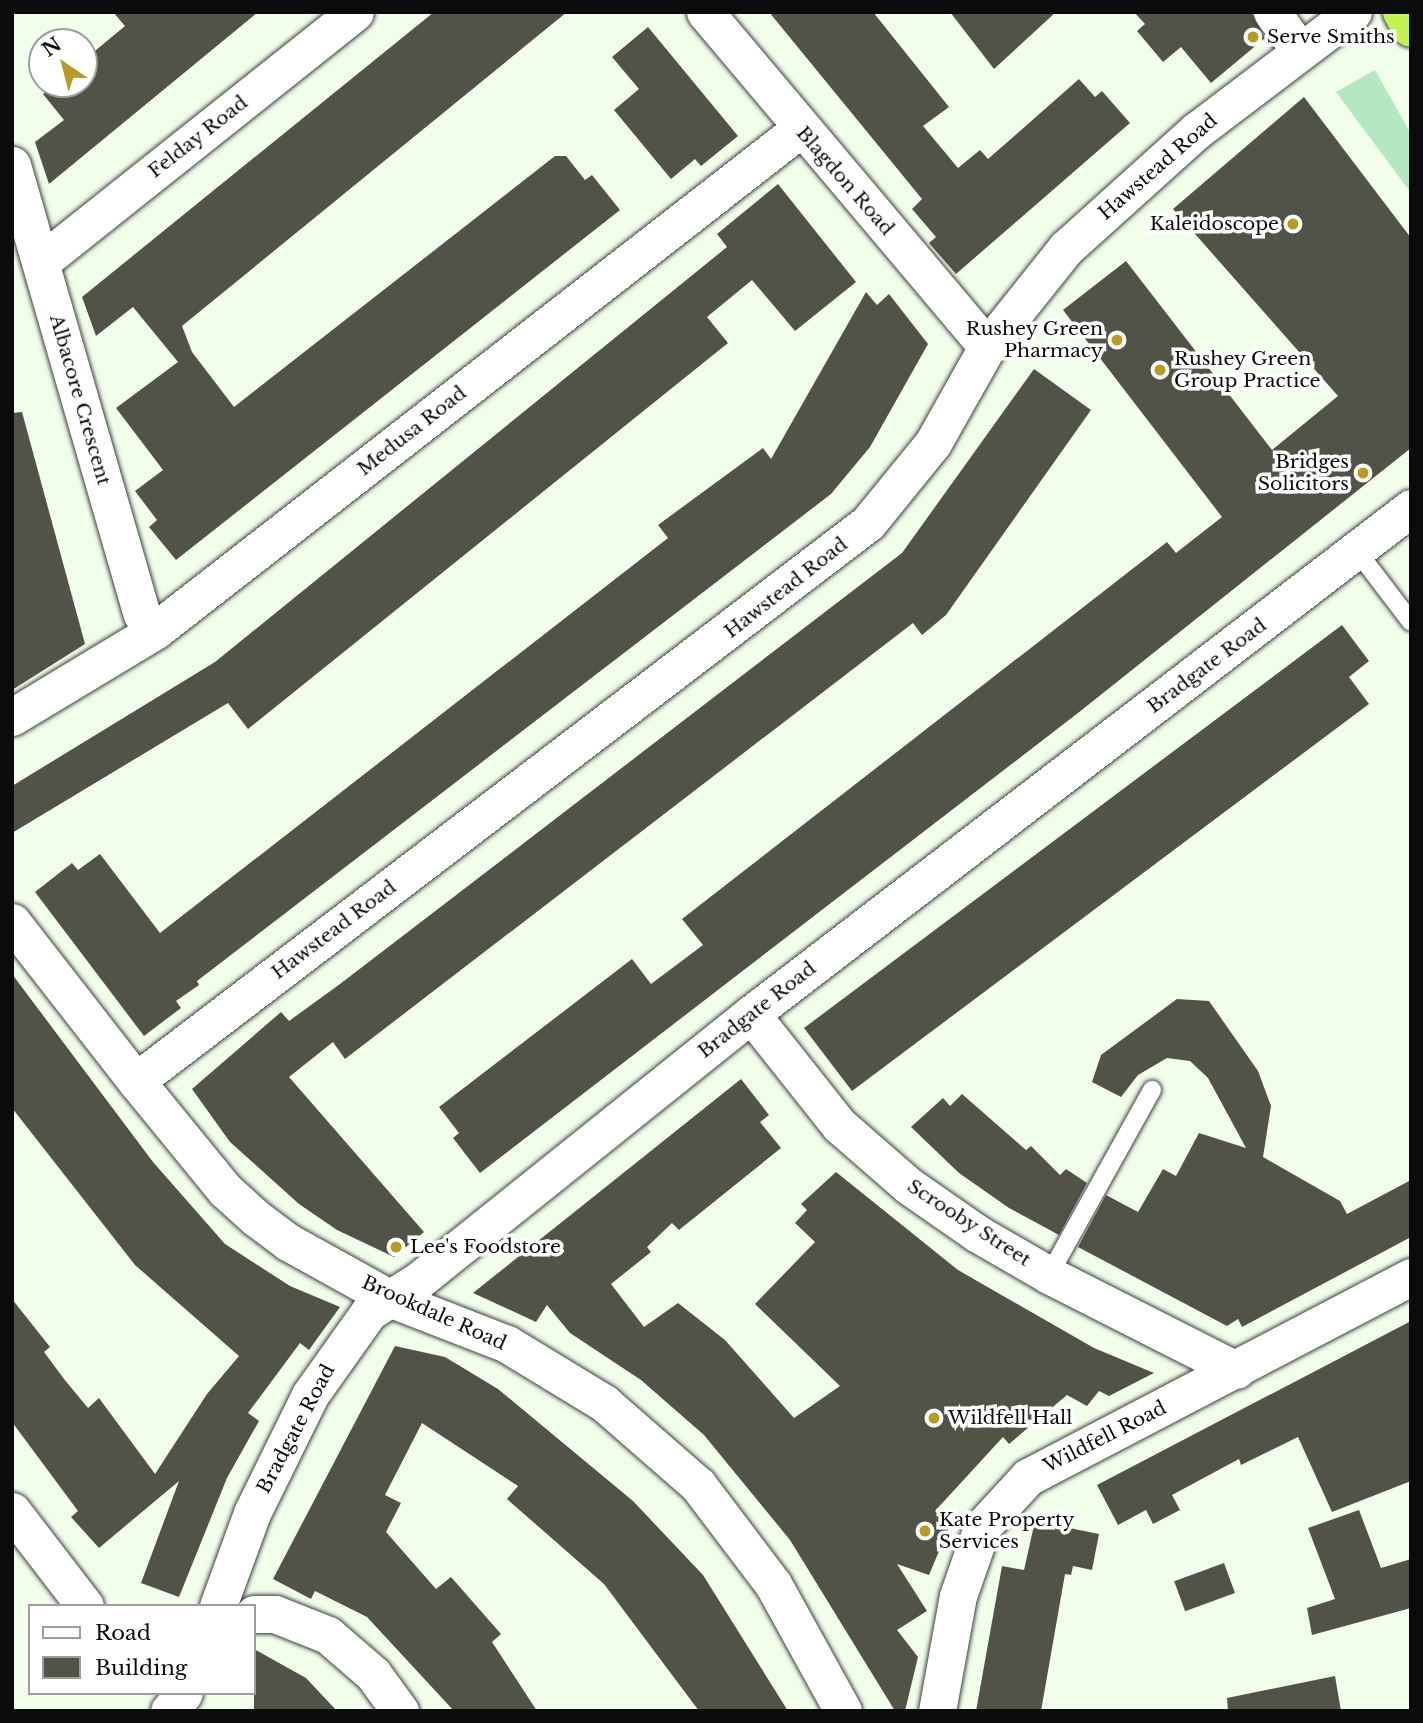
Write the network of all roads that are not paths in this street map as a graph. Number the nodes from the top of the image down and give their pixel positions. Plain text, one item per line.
1 (355, 12) edge
2 (705, 12) edge
3 (1272, 12) edge
4 (1353, 12) edge
5 (1402, 12) edge
6 (1411, 29) edge
7 (1300, 51) junction
8 (800, 129) junction
9 (12, 165) edge
10 (41, 262) junction
11 (987, 347) junction
12 (1411, 508) edge
13 (1357, 551) junction
14 (1411, 622) edge
15 (156, 630) junction
16 (12, 717) edge
17 (12, 922) edge
18 (751, 1014) junction
19 (135, 1081) junction
20 (1152, 1090) dead end
21 (1049, 1275) junction
22 (1411, 1278) edge
23 (389, 1298) junction
24 (1236, 1370) junction
25 (12, 1511) edge
26 (83, 1604) edge
27 (219, 1604) edge
28 (256, 1614) edge
29 (182, 1695) edge
30 (169, 1711) edge
31 (400, 1711) edge
32 (843, 1711) edge
33 (937, 1711) edge

1 - 10 street, Felday Road
2 - 8 street, Blagdon Road
3 - 7 street
4 - 7 street, Hawstead Road
5 - 6 highway
7 - 11 street, Hawstead Road
8 - 11 street, Blagdon Road
8 - 15 street, Medusa Road
9 - 10 street, Albacore Crescent
10 - 15 street, Albacore Crescent
11 - 19 street, Hawstead Road
12 - 13 street, Bradgate Road
13 - 14 lane
13 - 18 street, Bradgate Road
15 - 16 street, Medusa Road
17 - 19 street, Brookdale Road
18 - 21 street, Scrooby Street
18 - 23 street, Bradgate Road
19 - 23 street, Brookdale Road
20 - 21 lane
21 - 24 street, Scrooby Street
22 - 24 street, Wildfell Road
23 - 27 street, Bradgate Road
23 - 32 street, Brookdale Road
24 - 33 street, Wildfell Road
25 - 26 street
28 - 31 street
29 - 30 street

